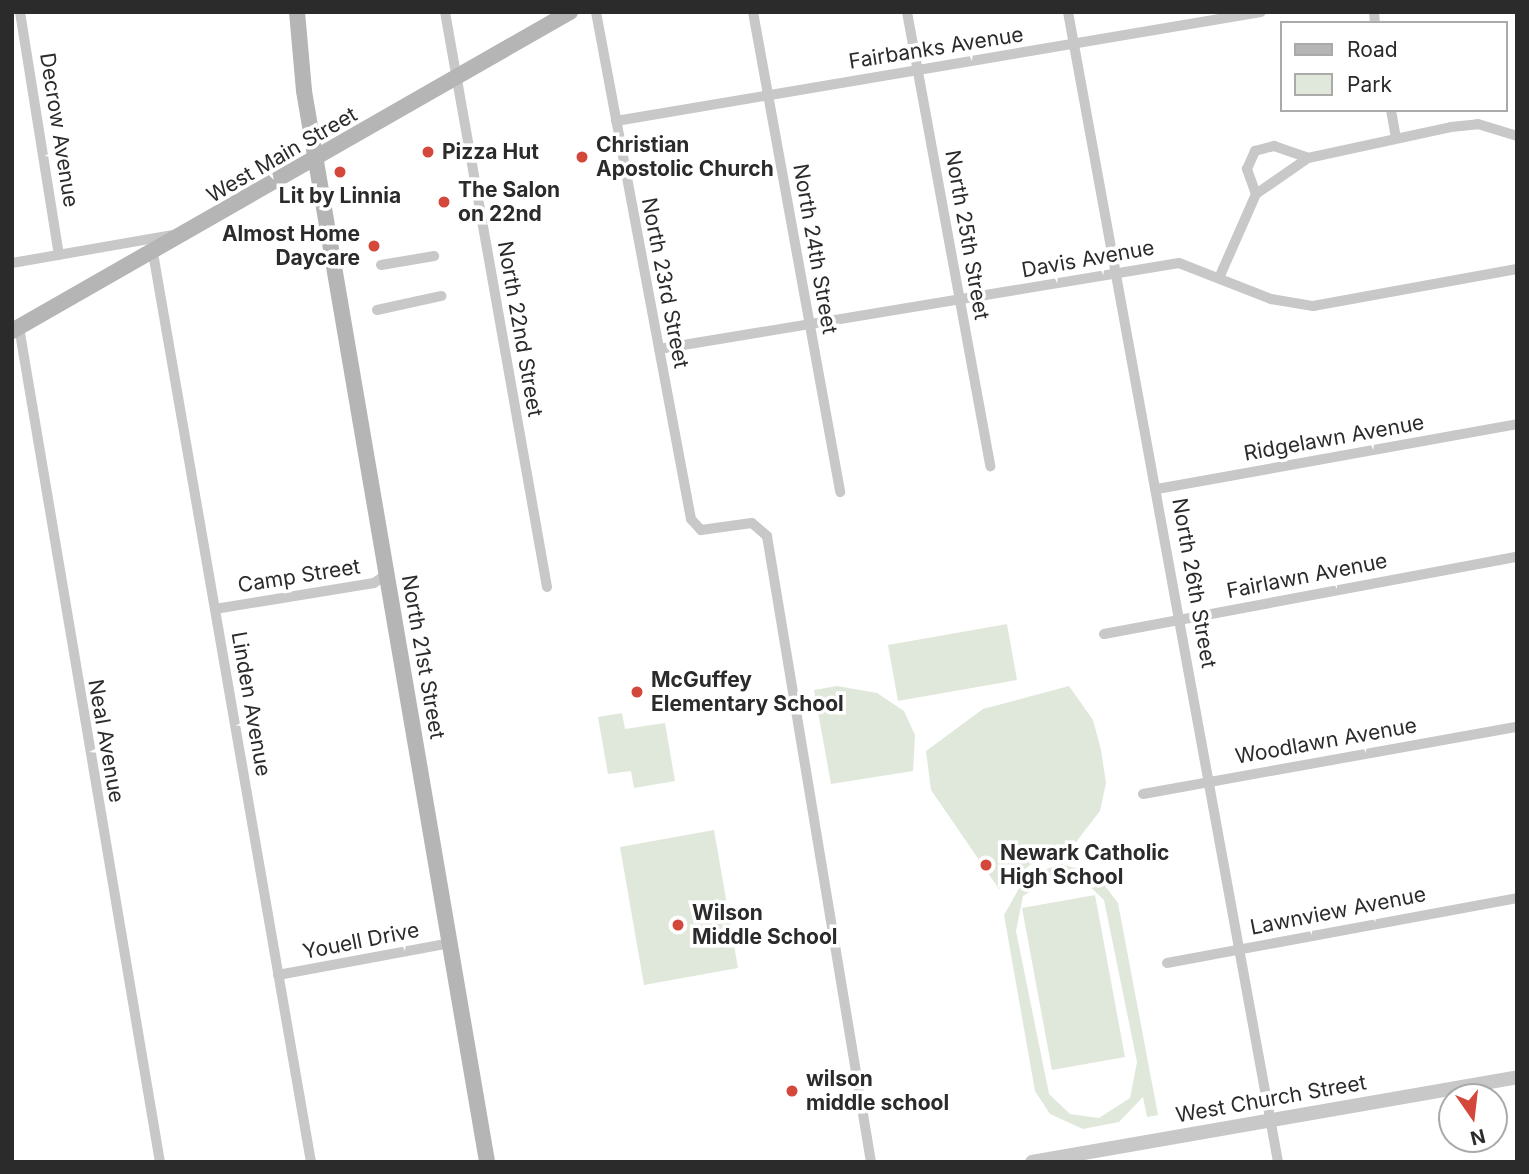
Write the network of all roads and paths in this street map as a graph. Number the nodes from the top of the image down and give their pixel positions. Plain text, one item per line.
1 (20, 12) edge
2 (297, 12) edge
3 (445, 12) edge
4 (570, 12) edge
5 (596, 12) edge
6 (753, 12) edge
7 (907, 12) edge
8 (1068, 12) edge
9 (1261, 12) edge
10 (1077, 44) junction
11 (918, 71) junction
12 (456, 78) junction
13 (768, 96) junction
14 (1391, 112) edge
15 (616, 121) junction
16 (1517, 136) edge
17 (1396, 137) junction
18 (1308, 158) junction
19 (317, 159) junction
20 (1256, 194) junction
21 (191, 232) junction
22 (153, 253) junction
23 (59, 255) junction
24 (434, 256) dead end
25 (12, 263) edge
26 (381, 265) dead end
27 (1517, 269) edge
28 (1118, 272) junction
29 (1219, 278) junction
30 (441, 296) dead end
31 (960, 302) junction
32 (377, 310) dead end
33 (810, 325) junction
34 (16, 329) edge
35 (659, 349) junction
36 (1517, 424) edge
37 (990, 466) dead end
38 (1157, 489) junction
39 (841, 492) dead end
40 (1517, 557) edge
41 (387, 574) junction
42 (547, 587) dead end
43 (215, 609) junction
44 (1180, 620) junction
45 (1104, 634) dead end
46 (1517, 727) edge
47 (1210, 782) junction
48 (1143, 794) dead end
49 (1517, 898) edge
50 (450, 943) junction
51 (1240, 949) junction
52 (1167, 963) dead end
53 (278, 975) junction
54 (1517, 1077) edge
55 (1270, 1120) junction
56 (160, 1162) edge
57 (311, 1162) edge
58 (487, 1162) edge
59 (871, 1162) edge
60 (1032, 1162) edge
61 (1278, 1162) edge

1 - 23 street, Decrow Avenue
2 - 19 main road, North 21st Street
3 - 12 street, North 22nd Street
4 - 12 main road, West Main Street
5 - 15 street, North 23rd Street
6 - 13 street, North 24th Street
7 - 11 street, North 25th Street
8 - 10 street, North 26th Street
9 - 10 street, Fairbanks Avenue
10 - 11 street, Fairbanks Avenue
10 - 28 street, North 26th Street
11 - 13 street, Fairbanks Avenue
11 - 31 street, North 25th Street
12 - 19 main road, West Main Street
12 - 42 street, North 22nd Street
13 - 15 street, Fairbanks Avenue
13 - 33 street, North 24th Street
14 - 17 street
15 - 35 street, North 23rd Street
16 - 17 street
17 - 18 street
18 - 20 street
18 - 20 street
19 - 21 main road, West Main Street
19 - 41 main road, North 21st Street
20 - 29 street
21 - 22 main road, West Main Street
21 - 23 street
22 - 34 main road, West Main Street
22 - 43 street, Linden Avenue
23 - 25 street
24 - 26 street
27 - 29 street, Davis Avenue
28 - 29 street, Davis Avenue
28 - 31 street, Davis Avenue
28 - 38 street, North 26th Street
30 - 32 street
31 - 33 street, Davis Avenue
31 - 37 street, North 25th Street
33 - 35 street, Davis Avenue
33 - 39 street, North 24th Street
34 - 56 street, Neal Avenue
35 - 59 street, North 23rd Street
36 - 38 street, Ridgelawn Avenue
38 - 44 street, North 26th Street
40 - 44 street, Fairlawn Avenue
41 - 43 street, Camp Street
41 - 50 main road, North 21st Street
43 - 53 street, Linden Avenue
44 - 45 street, Fairlawn Avenue
44 - 47 street, North 26th Street
46 - 47 street, Woodlawn Avenue
47 - 48 street, Woodlawn Avenue
47 - 51 street, North 26th Street
49 - 51 street, Lawnview Avenue
50 - 53 street, Youell Drive
50 - 58 main road, North 21st Street
51 - 52 street, Lawnview Avenue
51 - 55 street, North 26th Street
53 - 57 street, Linden Avenue
54 - 55 street, West Church Street
55 - 60 street, West Church Street
55 - 61 street, North 26th Street

